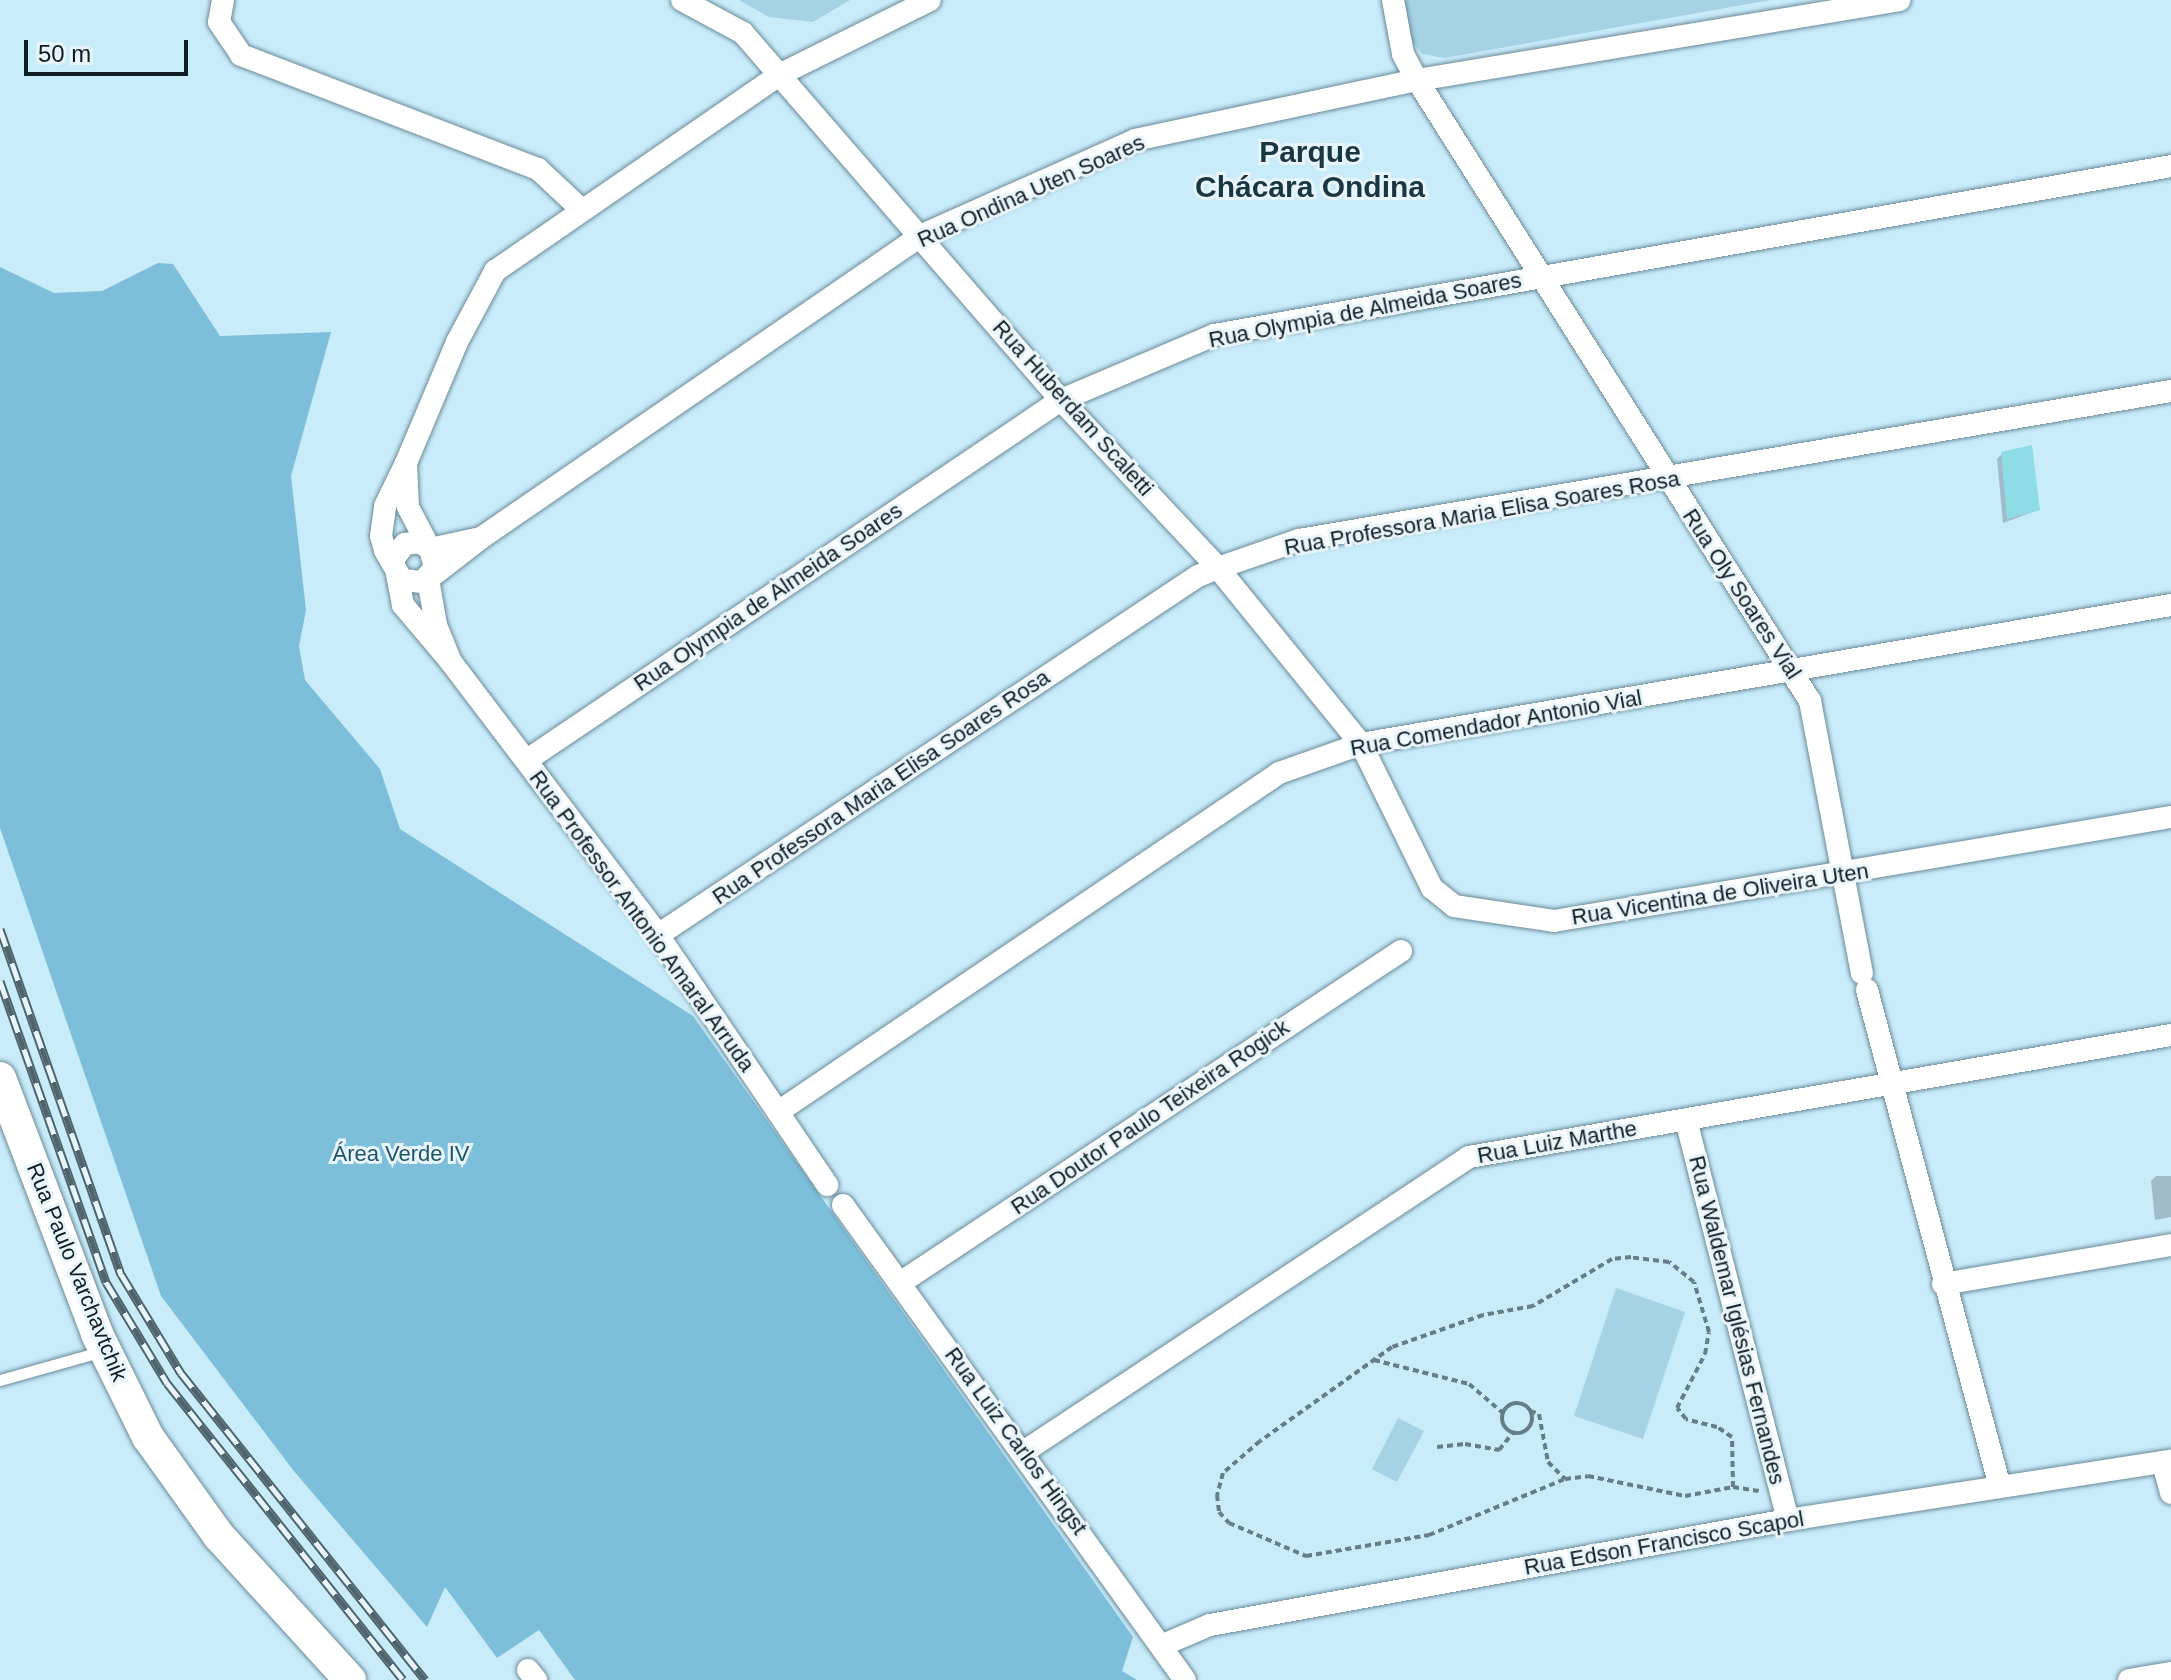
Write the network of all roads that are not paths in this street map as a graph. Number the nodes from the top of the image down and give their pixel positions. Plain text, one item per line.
1 (223, 0) edge
2 (682, 0) edge
3 (930, 0) edge
4 (1393, 0) edge
5 (1899, 0) edge
6 (781, 74) junction
7 (1417, 80) junction
8 (2171, 166) edge
9 (582, 210) junction
10 (922, 235) junction
11 (1543, 275) junction
12 (2171, 391) edge
13 (1061, 400) junction
14 (406, 463) junction
15 (1669, 479) junction
16 (481, 538) junction
17 (430, 549) junction
18 (394, 568) junction
19 (1218, 568) junction
20 (428, 579) junction
21 (2171, 605) edge
22 (451, 662) junction
23 (1790, 670) junction
24 (1361, 744) junction
25 (527, 760) junction
26 (2171, 817) edge
27 (1845, 873) junction
28 (658, 935) junction
29 (1401, 951) dead end
30 (2171, 1035) edge
31 (0, 1078) edge
32 (1891, 1082) junction
33 (778, 1112) junction
34 (1686, 1120) junction
35 (827, 1185) dead end
36 (843, 1205) dead end
37 (2171, 1245) edge
38 (900, 1283) junction
39 (1943, 1284) junction
40 (105, 1350) junction
41 (0, 1380) edge
42 (1025, 1451) junction
43 (2167, 1462) edge
44 (2000, 1487) junction
45 (2171, 1493) edge
46 (1788, 1520) junction
47 (1163, 1645) junction
48 (2171, 1673) edge
49 (350, 1680) edge
50 (1185, 1680) edge
51 (2129, 1680) edge

1 - 9 street
2 - 6 street, Rua Huberdam Scaletti
3 - 6 street
4 - 7 street, Rua Oly Soares Vial
5 - 7 street, Rua Ondina Uten Soares
6 - 9 street
6 - 10 street, Rua Huberdam Scaletti
7 - 10 street, Rua Ondina Uten Soares
7 - 11 street, Rua Oly Soares Vial
8 - 11 street, Rua Olympia de Almeida Soares
9 - 14 street
10 - 13 street, Rua Huberdam Scaletti
10 - 16 street, Rua Ondina Uten Soares
11 - 13 street, Rua Olympia de Almeida Soares
11 - 15 street, Rua Oly Soares Vial
12 - 15 street, Rua Professora Maria Elisa Soares Rosa
13 - 19 street, Rua Huberdam Scaletti
13 - 25 street, Rua Olympia de Almeida Soares
14 - 17 street
14 - 18 street
15 - 19 street, Rua Professora Maria Elisa Soares Rosa
15 - 23 street, Rua Oly Soares Vial
16 - 17 street
16 - 20 street, Rua Ondina Uten Soares
17 - 18 street
17 - 20 street
18 - 20 street
18 - 22 street
19 - 24 street, Rua Huberdam Scaletti
19 - 28 street, Rua Professora Maria Elisa Soares Rosa
20 - 22 street
21 - 23 street, Rua Comendador Antonio Vial
22 - 25 street, Rua Professor Antonio Amaral Arruda
23 - 24 street, Rua Comendador Antonio Vial
23 - 27 street, Rua Oly Soares Vial
24 - 27 street, Rua Vicentina de Oliveira Uten
24 - 33 street, Rua Comendador Antonio Vial
25 - 28 street, Rua Professor Antonio Amaral Arruda
26 - 27 street, Rua Vicentina de Oliveira Uten
27 - 32 street, Rua Oly Soares Vial
28 - 33 street, Rua Professor Antonio Amaral Arruda
29 - 38 street, Rua Doutor Paulo Teixeira Rogick
30 - 32 street, Rua Luiz Marthe
31 - 40 street, Rua Paulo Varchavtchik
32 - 34 street, Rua Luiz Marthe
32 - 39 street, Rua Oly Soares Vial
33 - 35 street, Rua Professor Antonio Amaral Arruda
34 - 42 street, Rua Luiz Marthe
34 - 46 street, Rua Waldemar Iglésias Fernandes
36 - 38 street, Rua Luiz Carlos Hingst
37 - 39 street
38 - 42 street, Rua Luiz Carlos Hingst
39 - 44 street, Rua Oly Soares Vial
40 - 41 lane
40 - 49 street, Rua Paulo Varchavtchik
42 - 47 street, Rua Luiz Carlos Hingst
43 - 44 street, Rua Edson Francisco Scapol
43 - 45 street
44 - 46 street, Rua Edson Francisco Scapol
46 - 47 street, Rua Edson Francisco Scapol
47 - 50 street, Rua Luiz Carlos Hingst
48 - 51 street

